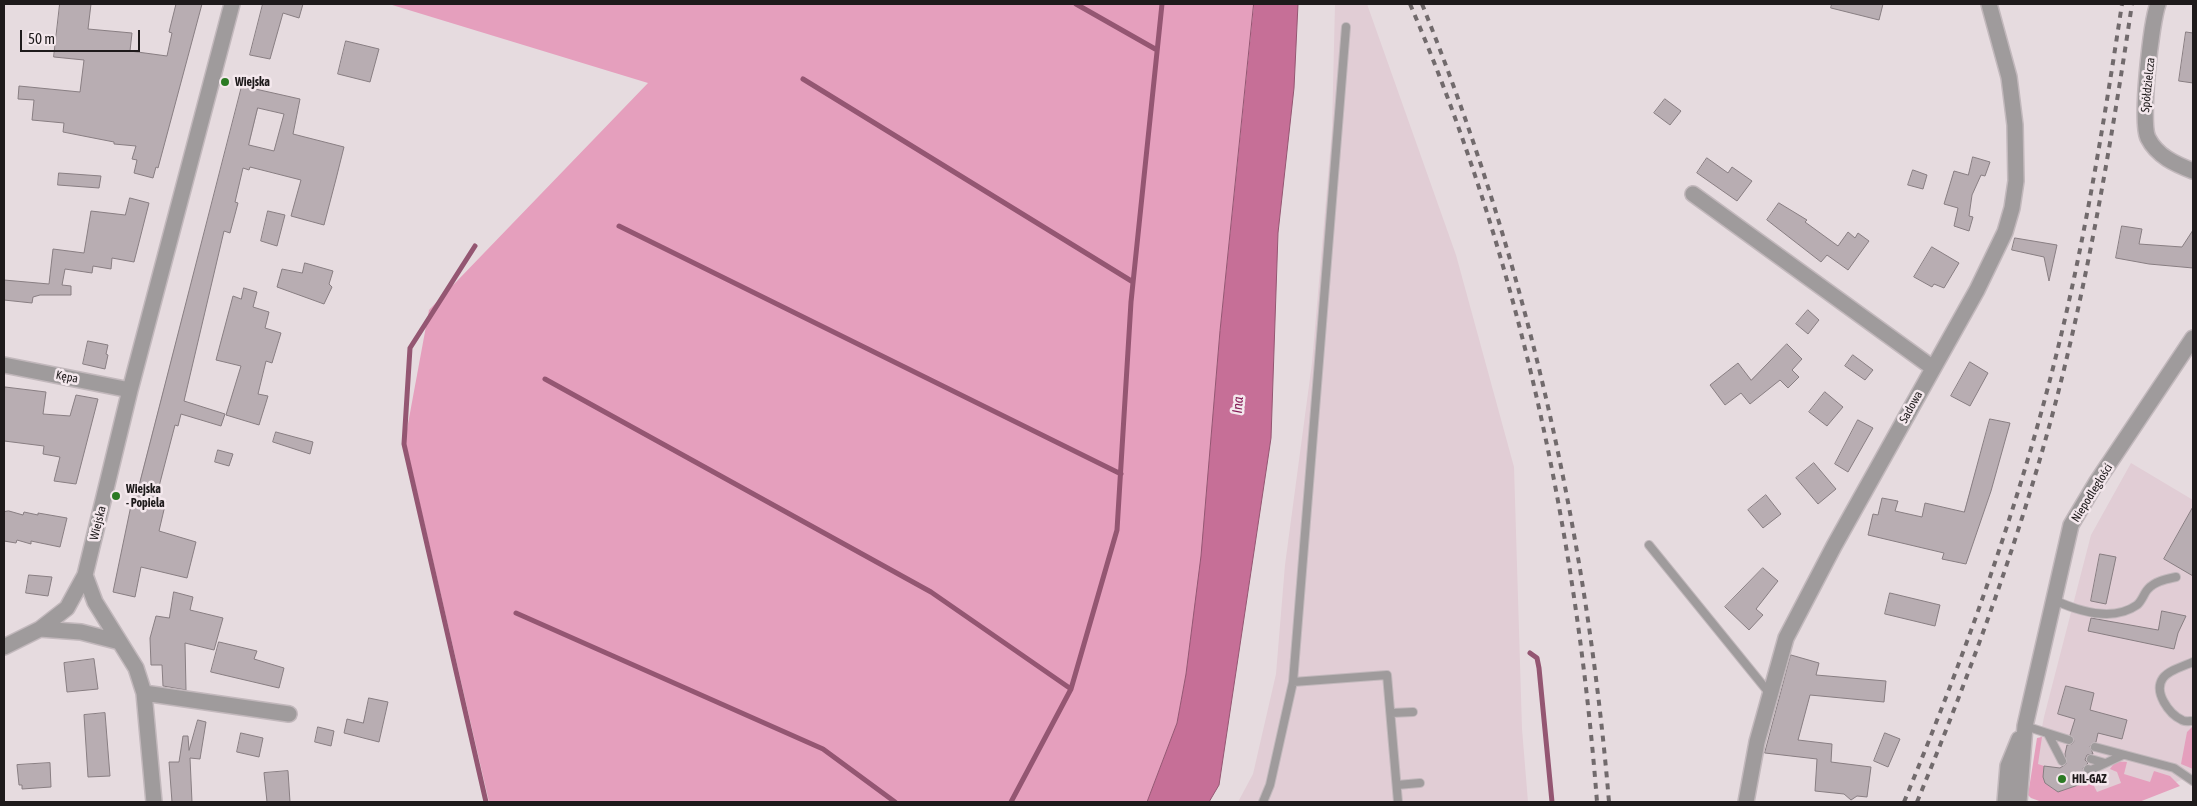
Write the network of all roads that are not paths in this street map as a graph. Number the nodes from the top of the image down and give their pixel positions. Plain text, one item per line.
1 (232, 4) edge
2 (1989, 4) edge
3 (2158, 4) edge
4 (1346, 27) dead end
5 (2193, 172) edge
6 (1693, 194) dead end
7 (2193, 338) edge
8 (4, 365) edge
9 (1933, 368) junction
10 (130, 390) junction
11 (1648, 545) dead end
12 (85, 575) junction
13 (2176, 577) dead end
14 (2054, 600) junction
15 (40, 629) junction
16 (120, 642) junction
17 (4, 647) edge
18 (2193, 662) edge
19 (1293, 682) junction
20 (144, 693) junction
21 (1770, 694) junction
22 (1413, 712) dead end
23 (1391, 713) junction
24 (289, 714) dead end
25 (2193, 721) edge
26 (2025, 726) junction
27 (2048, 734) junction
28 (2069, 740) dead end
29 (2054, 747) junction
30 (2095, 747) dead end
31 (2066, 751) dead end
32 (2123, 756) junction
33 (2091, 759) dead end
34 (2062, 761) dead end
35 (2105, 763) junction
36 (2088, 769) dead end
37 (2193, 781) edge
38 (1420, 783) dead end
39 (1397, 785) junction
40 (154, 802) edge
41 (1263, 802) edge
42 (1398, 802) edge
43 (1746, 802) edge
44 (2004, 802) edge
45 (2018, 802) edge

1 - 10 street, Wiejska
2 - 9 street, Sadowa
3 - 5 street, Spółdzielcza
4 - 19 lane
6 - 9 street
7 - 14 street, Niepodległości
8 - 10 street, Kępa
9 - 21 street, Sadowa
10 - 12 street, Wiejska
11 - 21 lane
12 - 15 street, Wiejska
12 - 16 street
13 - 14 lane
14 - 26 street, Niepodległości
15 - 16 street
15 - 17 street, Wiejska
16 - 20 street
18 - 25 lane
19 - 23 lane
19 - 41 lane
20 - 24 street
20 - 40 street
21 - 43 street, Sadowa
22 - 23 lane
23 - 39 lane
26 - 27 lane
26 - 44 street, Niepodległości
26 - 45 street, Niepodległości
27 - 28 lane
27 - 29 lane
29 - 31 lane
29 - 34 lane
30 - 32 lane
32 - 35 lane
32 - 37 lane
33 - 35 lane
35 - 36 lane
38 - 39 lane
39 - 42 lane

